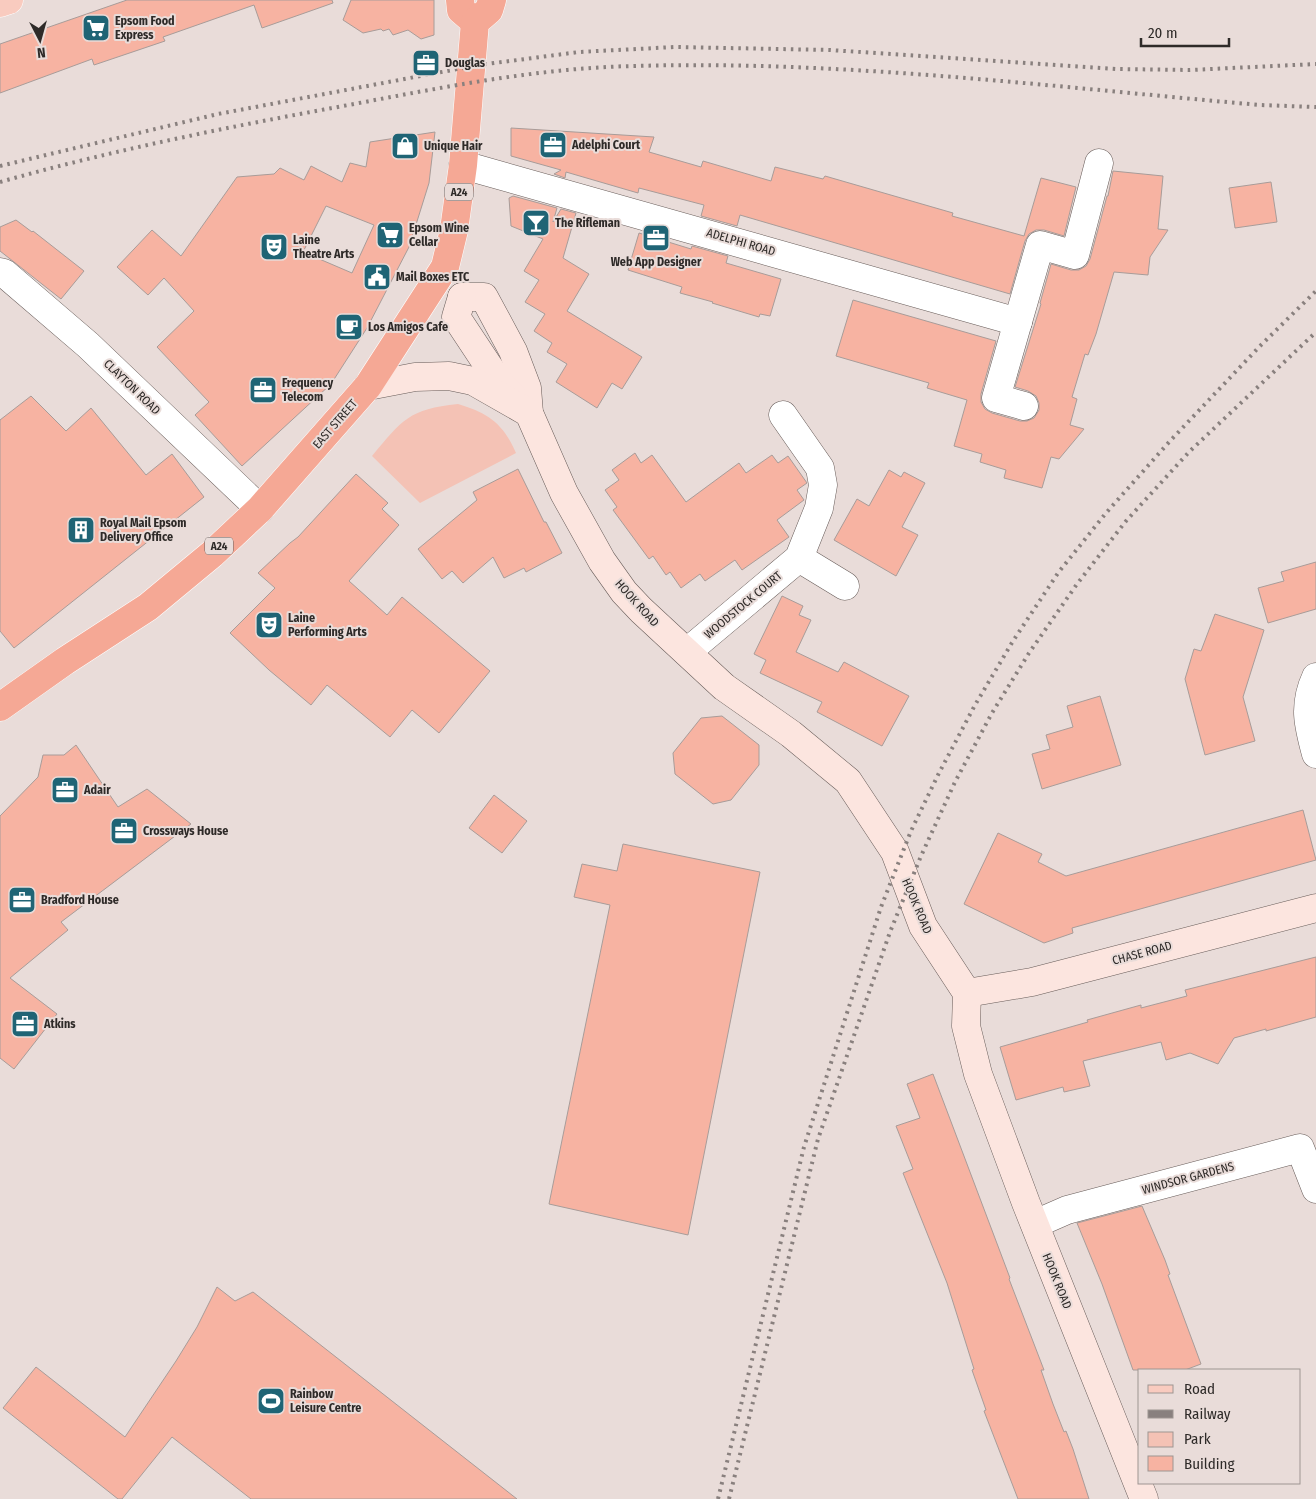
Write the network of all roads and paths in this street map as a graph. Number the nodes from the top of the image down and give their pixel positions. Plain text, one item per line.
1 (9, 0) edge
2 (460, 0) edge
3 (492, 0) edge
4 (0, 3) edge
5 (475, 22) junction
6 (1099, 163) dead end
7 (463, 165) junction
8 (445, 267) junction
9 (0, 272) edge
10 (1018, 322) junction
11 (368, 386) junction
12 (1024, 406) dead end
13 (529, 413) junction
14 (784, 415) dead end
15 (260, 509) junction
16 (799, 558) junction
17 (845, 586) dead end
18 (687, 652) junction
19 (1316, 677) edge
20 (0, 706) edge
21 (1316, 754) edge
22 (1316, 908) edge
23 (967, 993) junction
24 (1316, 1189) edge
25 (1035, 1224) junction
26 (1138, 1484) edge
27 (1138, 1484) edge
28 (1144, 1499) edge

1 - 4 main road
2 - 5 highway
3 - 5 highway
5 - 7 highway, EAST STREET / A24
6 - 10 street
7 - 8 highway, EAST STREET / A24
7 - 10 street, ADELPHI ROAD
8 - 11 highway, EAST STREET / A24
8 - 13 main road, HOOK ROAD
9 - 15 street, CLAYTON ROAD
10 - 12 street
11 - 13 main road
11 - 15 highway, EAST STREET / A24
13 - 18 main road, HOOK ROAD
14 - 16 street, WOODSTOCK COURT
15 - 20 highway, EAST STREET / A24
16 - 17 street
16 - 18 street, WOODSTOCK COURT
18 - 23 main road, HOOK ROAD
19 - 21 street
22 - 23 main road, CHASE ROAD
23 - 25 main road, HOOK ROAD
24 - 25 street, WINDSOR GARDENS
25 - 27 main road, HOOK ROAD
26 - 28 main road, HOOK ROAD

